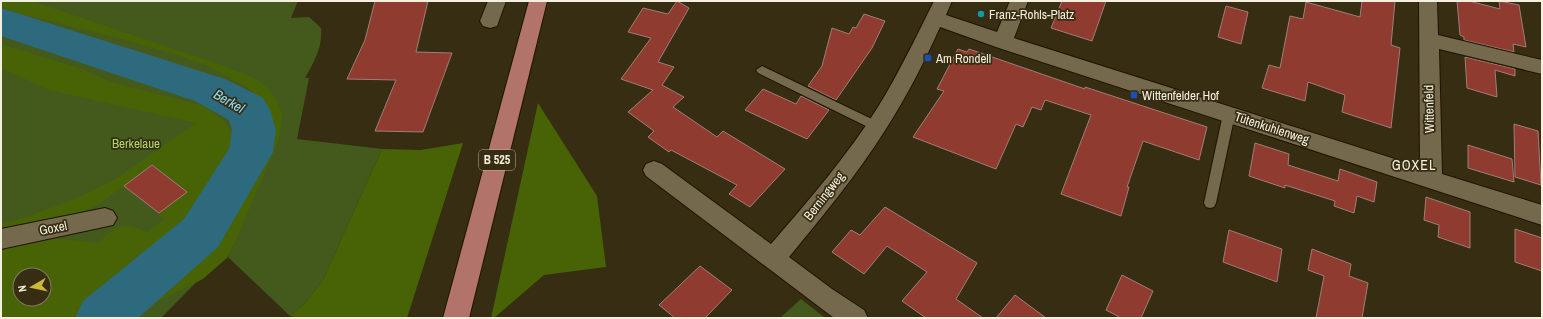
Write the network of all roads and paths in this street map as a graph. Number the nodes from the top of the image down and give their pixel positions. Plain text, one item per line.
1 (497, 1) edge
2 (538, 1) edge
3 (1019, 1) edge
4 (1428, 1) edge
5 (939, 10) edge
6 (490, 21) dead end
7 (1428, 39) junction
8 (1003, 42) junction
9 (1542, 67) edge
10 (762, 70) dead end
11 (1229, 114) junction
12 (876, 126) junction
13 (654, 170) dead end
14 (1431, 179) junction
15 (1210, 203) dead end
16 (1542, 215) edge
17 (105, 218) dead end
18 (1, 238) edge
19 (773, 259) junction
20 (456, 318) edge
21 (855, 318) edge

1 - 6 street
2 - 20 main road, B 525
3 - 8 street
4 - 7 street, Wittenfeld
5 - 8 street, Tütenkuhlenweg
5 - 12 street, Berningweg
7 - 9 street
7 - 14 street, Wittenfeld
8 - 11 street, Tütenkuhlenweg
10 - 12 lane
11 - 14 street, Tütenkuhlenweg
11 - 15 lane
12 - 19 street, Berningweg
13 - 19 street
14 - 16 street, Tütenkuhlenweg
17 - 18 street, Goxel
19 - 21 street

